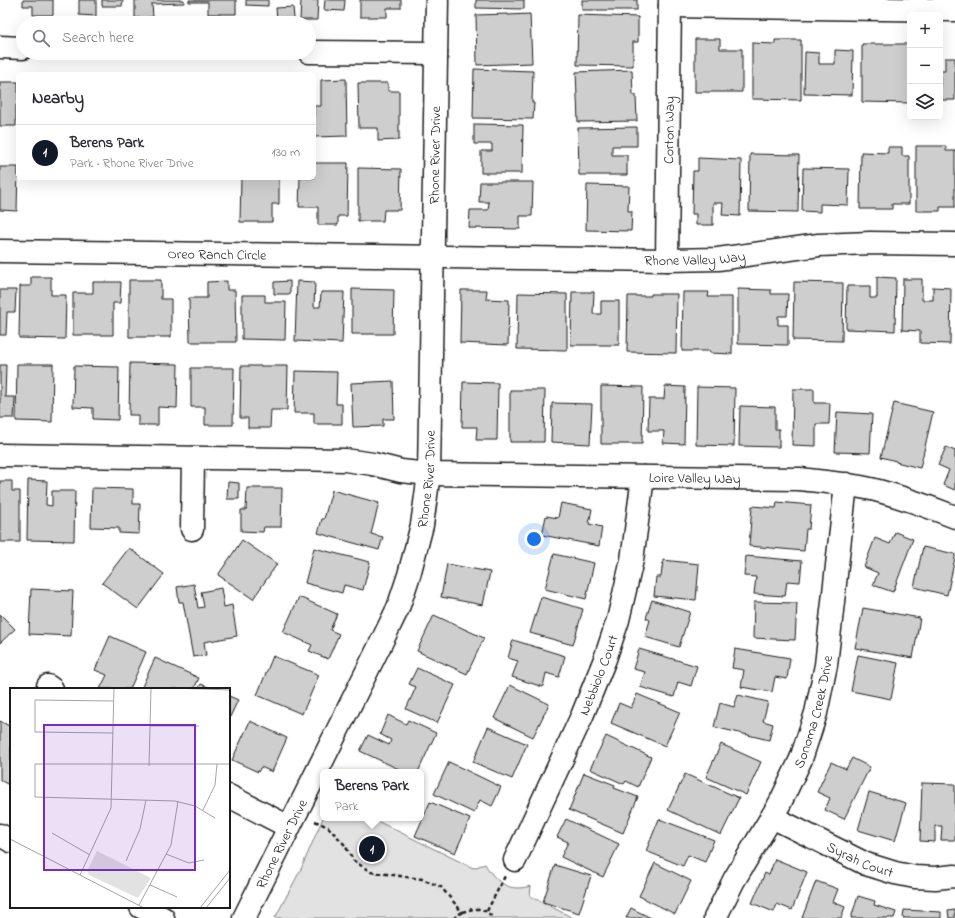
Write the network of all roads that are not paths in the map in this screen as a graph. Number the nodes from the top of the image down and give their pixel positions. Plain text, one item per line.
1 (437, 0) edge
2 (670, 3) edge
3 (955, 10) edge
4 (0, 48) edge
5 (16, 48) edge
6 (316, 52) edge
7 (436, 54) junction
8 (955, 244) edge
9 (0, 251) edge
10 (433, 257) junction
11 (667, 260) junction
12 (0, 455) edge
13 (193, 458) junction
14 (429, 474) junction
15 (643, 477) junction
16 (846, 484) junction
17 (955, 517) edge
18 (192, 529) dead end
19 (230, 796) edge
20 (772, 817) junction
21 (293, 820) junction
22 (0, 835) edge
23 (10, 840) edge
24 (515, 860) road end
25 (955, 876) edge
26 (143, 908) edge
27 (163, 918) edge
28 (244, 918) edge
29 (715, 918) edge

1 - 7 street, Rhone River Drive
2 - 3 street
2 - 11 street, Corton Way
4 - 5 street
6 - 7 street
7 - 10 street, Rhone River Drive
8 - 11 street, Rhone Valley Way
9 - 10 street, Oreo Ranch Circle
10 - 11 street, Rhone Valley Way
10 - 14 street, Rhone River Drive
12 - 13 street
13 - 14 street
13 - 18 street
14 - 15 street, Loire Valley Way
14 - 21 street, Rhone River Drive
15 - 16 street, Loire Valley Way
15 - 24 street, Nebbiolo Court
16 - 17 street, Loire Valley Way
16 - 20 street, Sonoma Creek Drive
19 - 21 street
20 - 25 street, Syrah Court
20 - 29 street, Sonoma Creek Drive
21 - 28 street, Rhone River Drive
22 - 23 street
26 - 27 street

